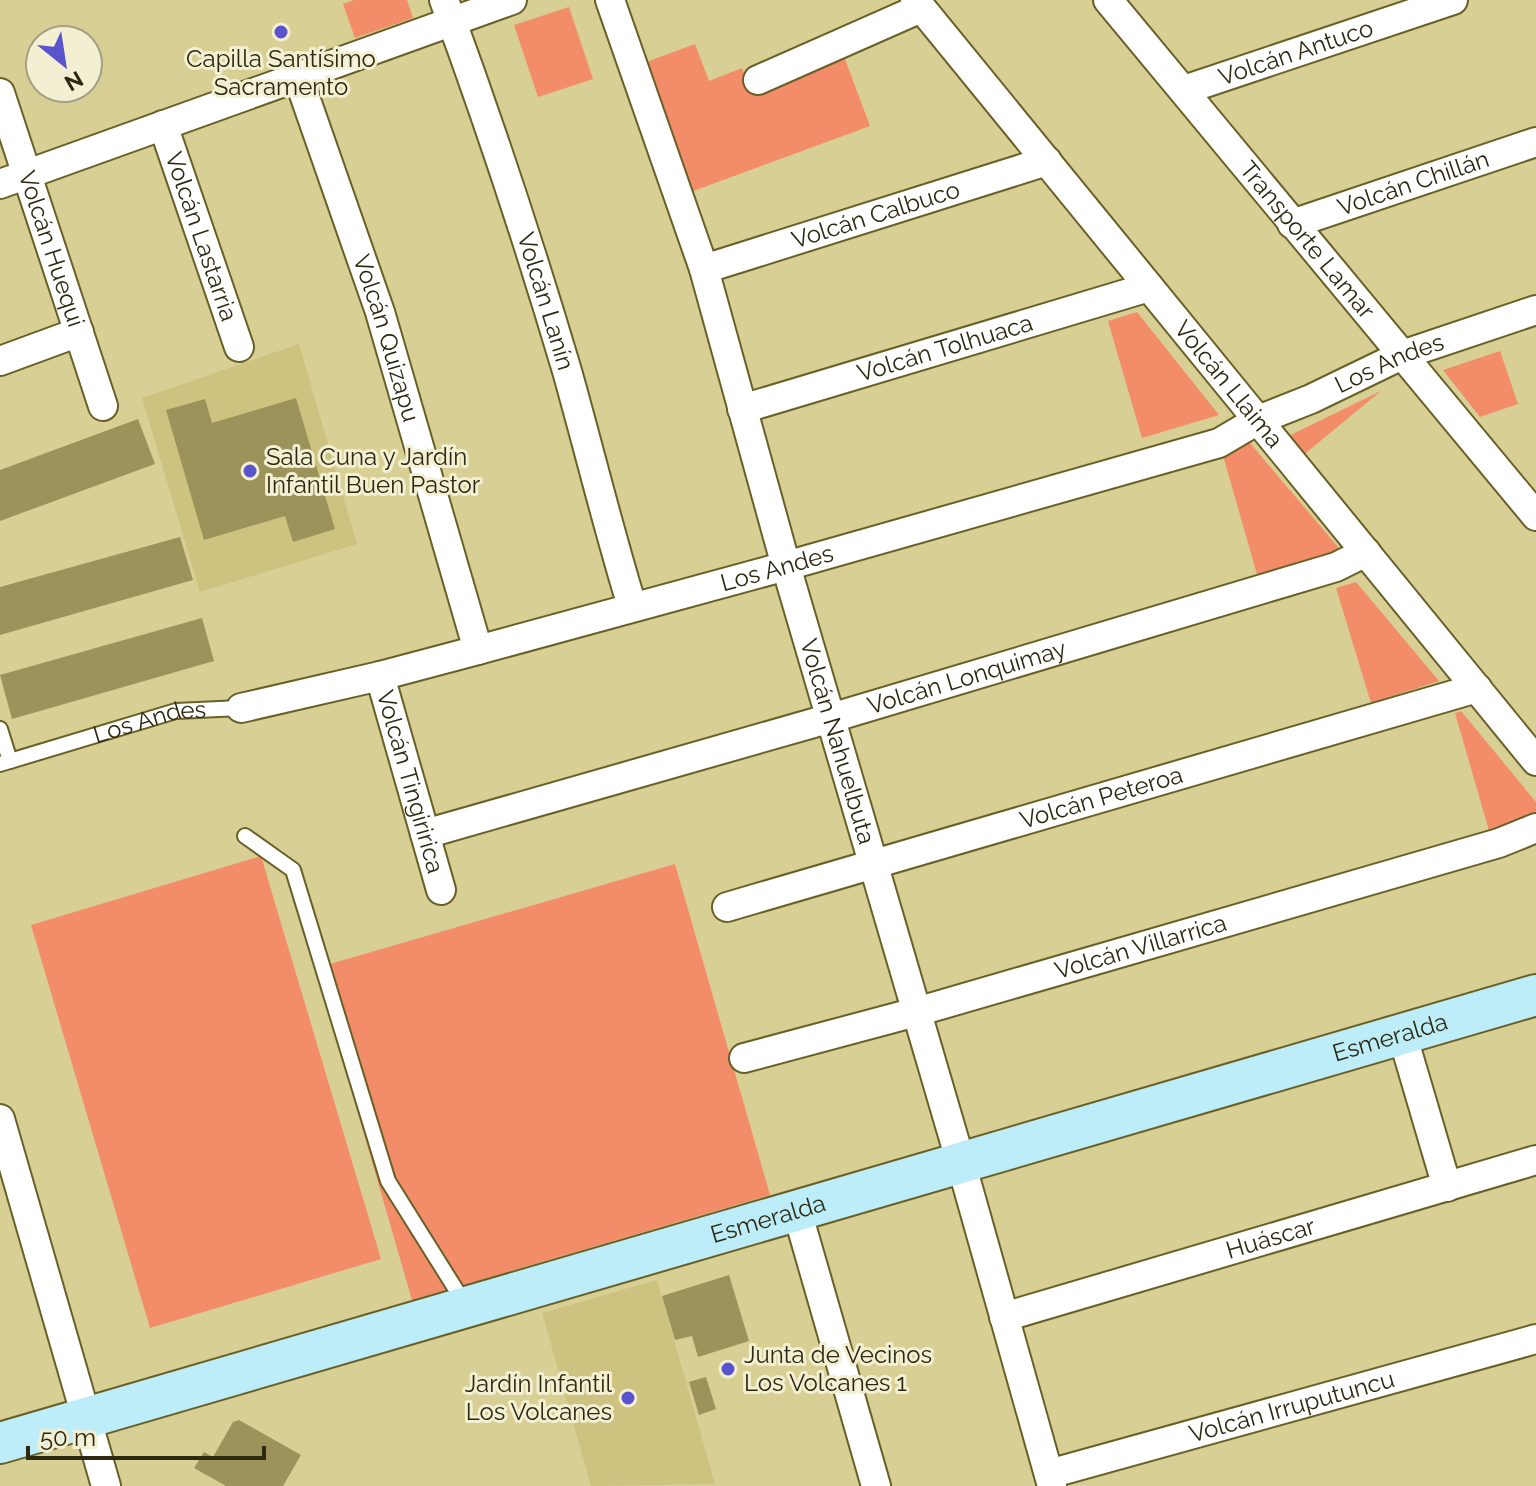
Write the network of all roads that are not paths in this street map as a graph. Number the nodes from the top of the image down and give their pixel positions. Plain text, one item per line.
1 (512, 0) edge
2 (610, 0) edge
3 (1108, 0) edge
4 (1453, 0) edge
5 (918, 4) edge
6 (448, 11) edge
7 (298, 77) junction
8 (758, 80) dead end
9 (1184, 90) junction
10 (0, 93) edge
11 (163, 125) junction
12 (1536, 142) edge
13 (1047, 161) junction
14 (27, 174) junction
15 (0, 184) edge
16 (1292, 224) junction
17 (704, 269) junction
18 (1149, 287) junction
19 (1536, 310) edge
20 (79, 332) junction
21 (239, 347) dead end
22 (1402, 355) junction
23 (0, 361) edge
24 (103, 406) dead end
25 (742, 409) junction
26 (1258, 420) junction
27 (1536, 516) edge
28 (1366, 552) junction
29 (786, 566) junction
30 (632, 606) junction
31 (478, 650) junction
32 (380, 676) junction
33 (1477, 688) junction
34 (241, 708) joint
35 (831, 718) junction
36 (0, 729) edge
37 (1536, 761) edge
38 (5, 763) edge
39 (1536, 828) edge
40 (425, 834) junction
41 (245, 836) dead end
42 (873, 865) junction
43 (441, 890) dead end
44 (727, 907) dead end
45 (1536, 995) edge
46 (916, 1012) junction
47 (1402, 1034) junction
48 (744, 1058) dead end
49 (0, 1119) edge
50 (1536, 1160) edge
51 (961, 1163) junction
52 (1447, 1187) junction
53 (797, 1211) junction
54 (467, 1308) junction
55 (1004, 1317) junction
56 (1536, 1339) edge
57 (86, 1418) junction
58 (0, 1443) edge
59 (1051, 1480) edge
60 (106, 1486) edge
61 (876, 1486) edge

1 - 6 street
2 - 17 street, Volcán Nahuelbuta
3 - 9 street, Transporte Lamar
4 - 9 street, Volcán Antuco
5 - 8 street, Volcán Llaima
5 - 13 street, Volcán Llaima
6 - 7 street
6 - 30 street, Volcán Lanín
7 - 11 street
7 - 31 street, Volcán Quizapu
9 - 16 street, Transporte Lamar
10 - 14 street, Volcán Huequi
11 - 14 street
11 - 21 street, Volcán Lastarria
12 - 16 street, Volcán Chillán
13 - 17 street, Volcán Calbuco
13 - 18 street, Volcán Llaima
14 - 15 street
14 - 20 street, Volcán Huequi
16 - 22 street, Transporte Lamar
17 - 25 street, Volcán Nahuelbuta
18 - 25 street, Volcán Tolhuaca
18 - 26 street, Volcán Llaima
19 - 22 street, Los Andes
20 - 23 street
20 - 24 street, Volcán Huequi
22 - 26 street, Los Andes
22 - 27 street, Transporte Lamar
25 - 29 street, Volcán Nahuelbuta
26 - 28 street, Volcán Llaima
26 - 29 street, Los Andes
28 - 33 street, Volcán Llaima
28 - 35 street, Volcán Lonquimay
29 - 30 street, Los Andes
29 - 35 street, Volcán Nahuelbuta
30 - 31 street, Los Andes
31 - 32 street, Los Andes
32 - 34 street, Los Andes
32 - 40 street, Volcán Tingiririca
33 - 37 street, Volcán Llaima
33 - 42 street, Volcán Peteroa
34 - 38 lane, Los Andes
35 - 40 street, Volcán Lonquimay
35 - 42 street, Volcán Nahuelbuta
36 - 38 lane
39 - 46 street, Volcán Villarrica
40 - 43 street, Volcán Tingiririca
41 - 54 lane
42 - 44 street, Volcán Peteroa
42 - 46 street, Volcán Nahuelbuta
45 - 47 street, Esmeralda
46 - 48 street, Volcán Villarrica
46 - 51 street, Volcán Nahuelbuta
47 - 51 street, Esmeralda
47 - 52 street
49 - 57 street
50 - 52 street, Huáscar
51 - 53 street, Esmeralda
51 - 55 street, Volcán Nahuelbuta
52 - 55 street, Huáscar
53 - 54 street, Esmeralda
53 - 61 street
54 - 57 street, Esmeralda
55 - 59 street, Volcán Nahuelbuta
56 - 59 street, Volcán Irruputuncu
57 - 58 street, Esmeralda
57 - 60 street

